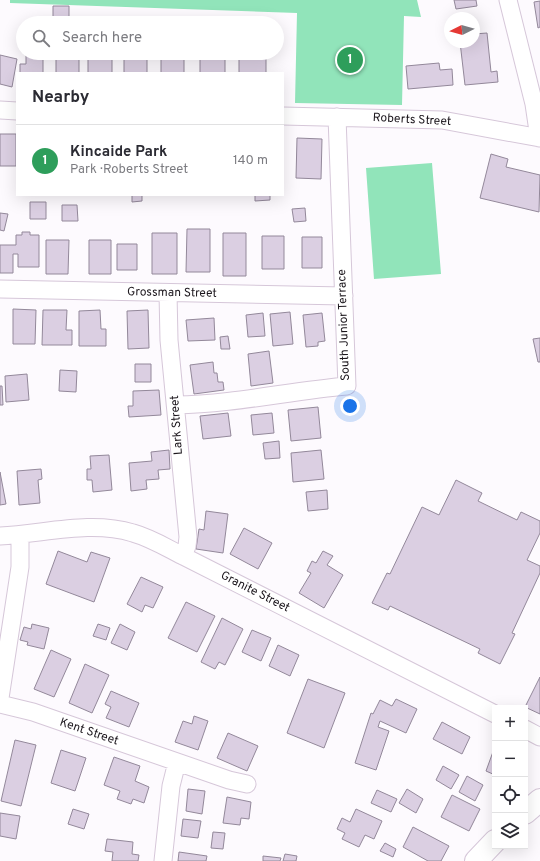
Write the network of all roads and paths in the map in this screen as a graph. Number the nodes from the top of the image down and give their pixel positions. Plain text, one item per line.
1 (508, 0) edge
2 (0, 110) edge
3 (16, 111) edge
4 (284, 116) edge
5 (337, 117) junction
6 (539, 138) edge
7 (0, 289) edge
8 (168, 294) junction
9 (344, 296) junction
10 (176, 405) junction
11 (20, 535) junction
12 (0, 536) edge
13 (183, 556) junction
14 (0, 698) edge
15 (0, 704) edge
16 (492, 712) edge
17 (528, 731) edge
18 (540, 737) edge
19 (177, 762) junction
20 (247, 784) dead end
21 (540, 800) edge
22 (528, 810) edge
23 (492, 844) edge
24 (163, 861) edge
25 (476, 861) edge

1 - 6 street
2 - 3 street
4 - 5 street, Roberts Street
5 - 6 street, Roberts Street
5 - 9 street, South Junior Terrace
7 - 8 street, Grossman Street
8 - 9 street, Grossman Street
8 - 10 street, Lark Street
9 - 10 street, South Junior Terrace
10 - 13 street, Lark Street
11 - 12 street, Granite Street
11 - 13 street, Granite Street
11 - 14 street
13 - 16 street, Granite Street
15 - 19 street, Kent Street
17 - 18 street
19 - 20 street, Kent Street
19 - 24 street
21 - 22 main road
23 - 25 main road

